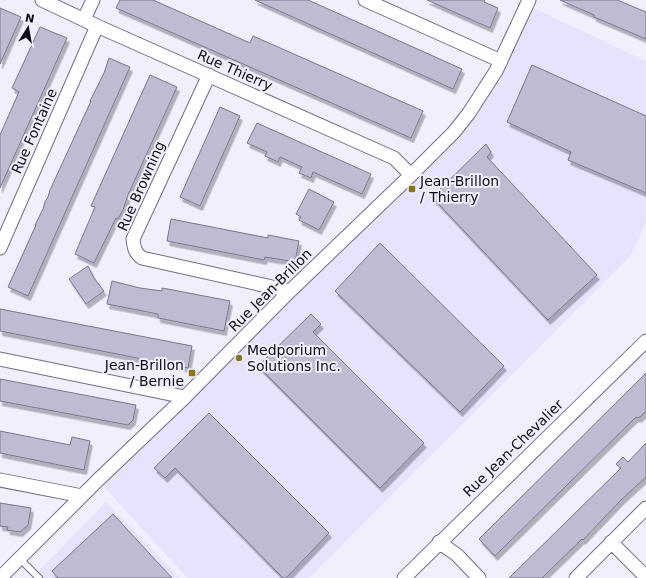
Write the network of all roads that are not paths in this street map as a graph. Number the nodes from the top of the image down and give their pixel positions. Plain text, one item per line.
1 (42, 0) edge
2 (93, 0) edge
3 (365, 0) edge
4 (529, 0) edge
5 (84, 19) junction
6 (97, 26) junction
7 (501, 61) junction
8 (209, 75) junction
9 (411, 175) junction
10 (0, 248) edge
11 (290, 291) junction
12 (646, 341) edge
13 (0, 359) edge
14 (185, 397) junction
15 (0, 480) edge
16 (82, 496) junction
17 (646, 508) edge
18 (439, 542) junction
19 (611, 542) junction
20 (20, 559) junction
21 (646, 577) edge
22 (0, 578) edge
23 (39, 578) edge
24 (404, 578) edge
25 (479, 578) edge
26 (576, 578) edge

1 - 5 street, Rue Thierry
2 - 5 street
3 - 7 street
4 - 7 street, Rue Jean-Brillon
5 - 6 street, Rue Thierry
6 - 8 street, Rue Thierry
6 - 10 street, Rue Fontaine
7 - 9 street, Rue Jean-Brillon
8 - 9 street, Rue Thierry
8 - 11 street, Rue Browning
9 - 11 street, Rue Jean-Brillon
11 - 14 street, Rue Jean-Brillon
12 - 18 street, Rue Jean-Chevalier
13 - 14 street
14 - 16 street, Rue Jean-Brillon
15 - 16 street
16 - 20 street, Rue Jean-Brillon
17 - 19 street
18 - 24 street, Rue Jean-Chevalier
18 - 25 street
19 - 21 street
19 - 26 street
20 - 22 street, Rue Jean-Brillon
20 - 23 lane

